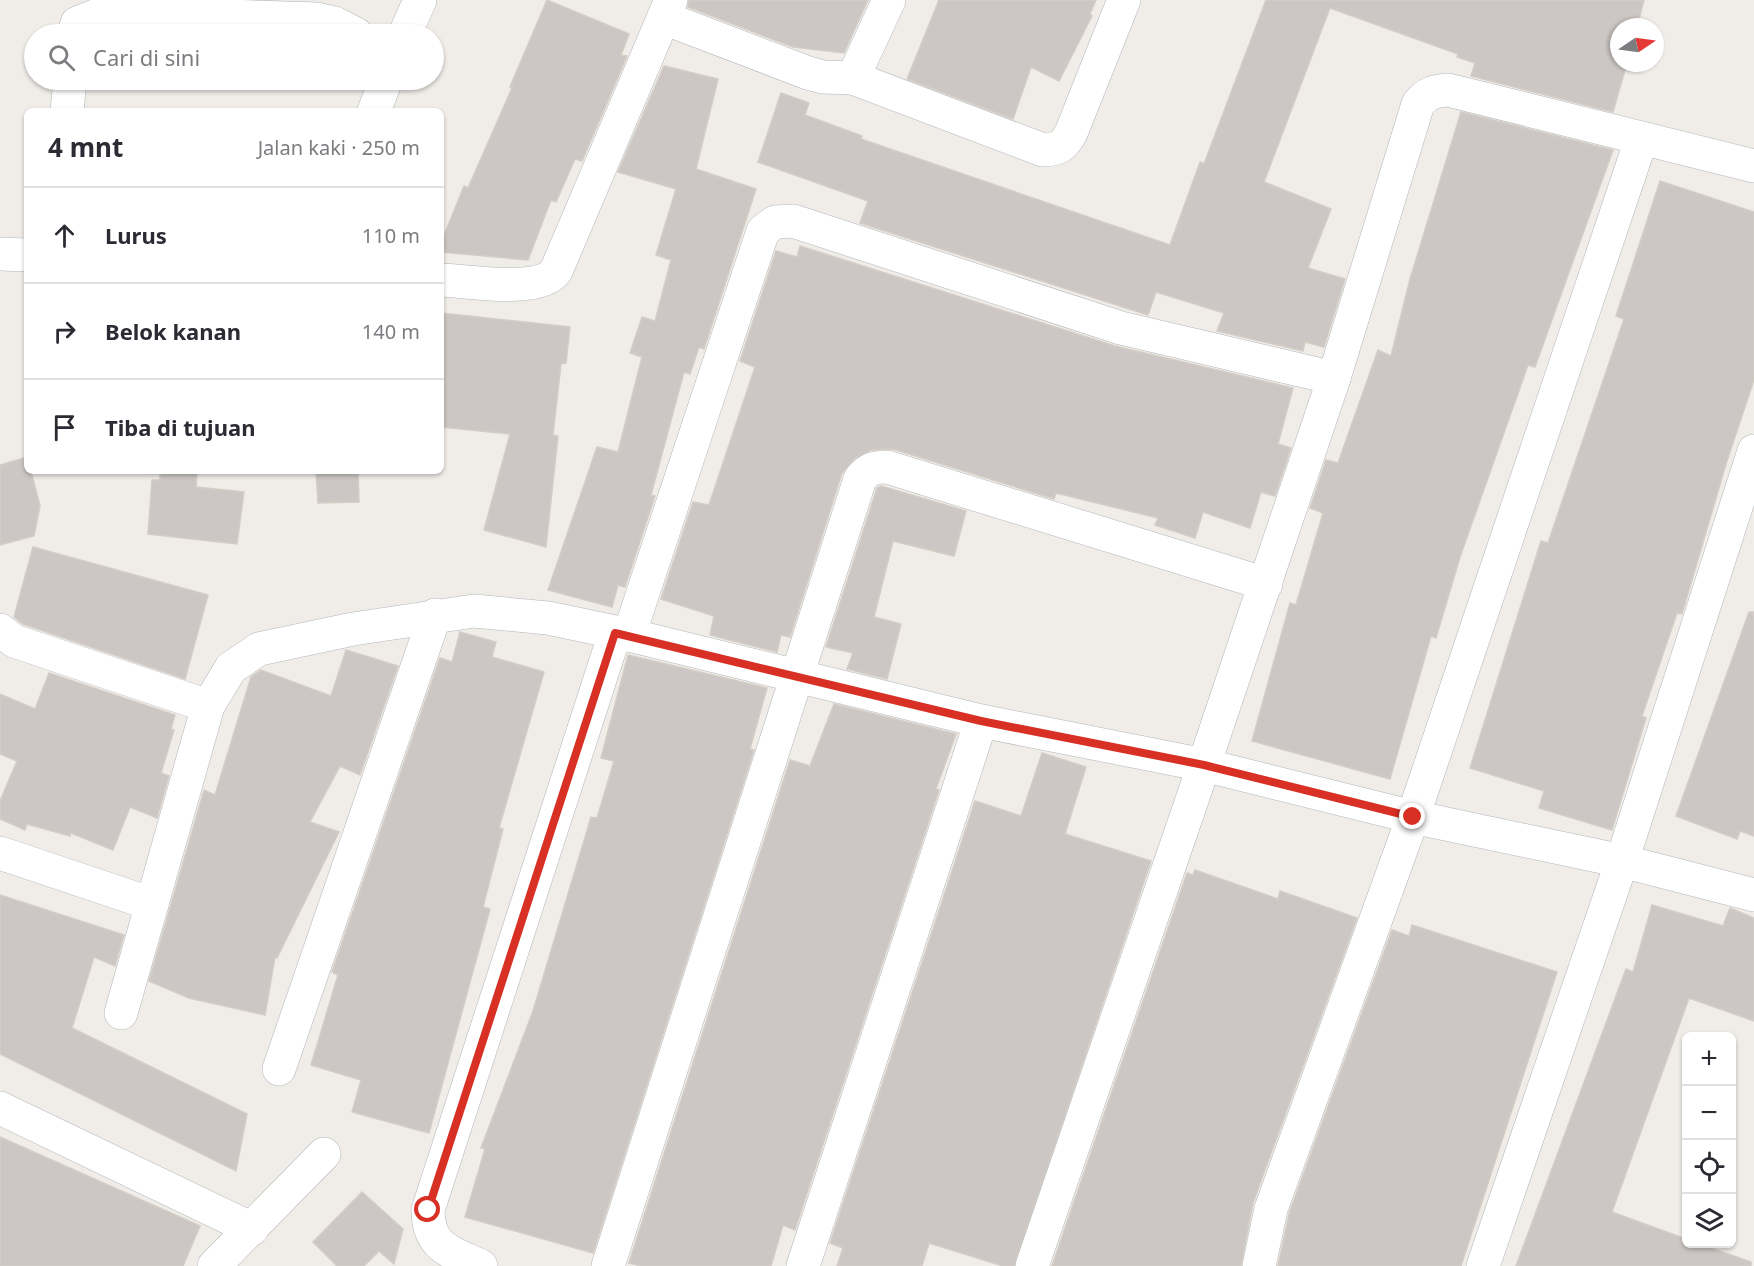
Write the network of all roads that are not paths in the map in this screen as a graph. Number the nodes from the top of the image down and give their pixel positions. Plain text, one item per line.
1 (420, 0) edge
2 (890, 0) edge
3 (1124, 0) edge
4 (668, 9) edge
5 (77, 19) edge
6 (337, 24) edge
7 (409, 24) edge
8 (853, 78) junction
9 (69, 90) edge
10 (382, 90) edge
11 (67, 108) edge
12 (375, 108) edge
13 (1641, 140) junction
14 (1754, 166) edge
15 (0, 254) edge
16 (24, 255) edge
17 (444, 280) edge
18 (1334, 378) junction
19 (1754, 451) edge
20 (1266, 584) junction
21 (435, 615) junction
22 (0, 630) edge
23 (622, 634) junction
24 (795, 676) junction
25 (208, 706) junction
26 (981, 721) junction
27 (1204, 765) junction
28 (1413, 817) junction
29 (0, 853) edge
30 (1622, 861) junction
31 (1754, 895) edge
32 (152, 903) junction
33 (121, 1012) dead end
34 (279, 1069) dead end
35 (0, 1108) edge
36 (324, 1154) dead end
37 (252, 1229) junction
38 (450, 1259) edge
39 (214, 1266) edge
40 (482, 1266) edge
41 (608, 1266) edge
42 (803, 1266) edge
43 (1032, 1266) edge
44 (1259, 1266) edge
45 (1483, 1266) edge

1 - 7 street
2 - 8 street
3 - 8 street
4 - 8 street
4 - 17 street
5 - 6 street
9 - 11 street
10 - 12 street
13 - 14 street
13 - 18 street
13 - 28 street
15 - 16 street
18 - 20 street
18 - 23 street
19 - 30 street
20 - 24 street
20 - 27 street
21 - 23 street
21 - 25 street
21 - 34 street
22 - 25 street
23 - 24 street
23 - 38 street
24 - 26 street
24 - 41 street
25 - 32 street
26 - 27 street
26 - 42 street
27 - 28 street
27 - 43 street
28 - 30 street
28 - 44 street
29 - 32 street
30 - 31 street
30 - 45 street
32 - 33 street
35 - 37 street
36 - 37 street
37 - 39 street
38 - 40 street

